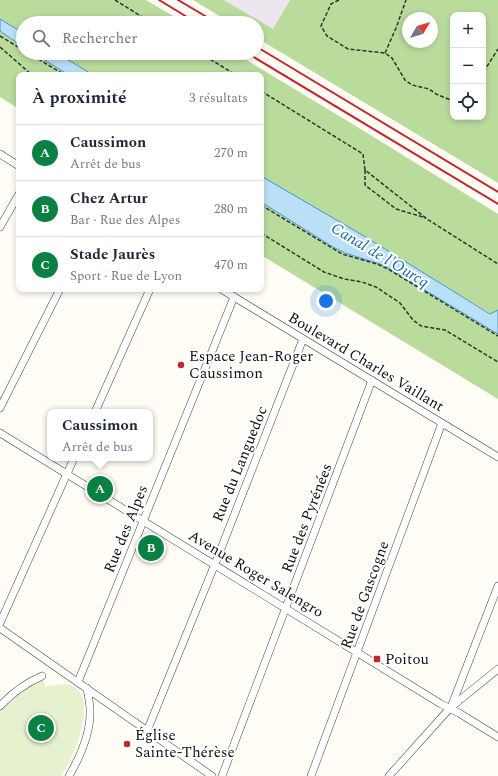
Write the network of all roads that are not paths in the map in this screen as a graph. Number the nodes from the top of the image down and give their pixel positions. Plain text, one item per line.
1 (0, 154) edge
2 (16, 164) edge
3 (16, 199) edge
4 (0, 227) edge
5 (58, 292) edge
6 (149, 292) edge
7 (226, 292) edge
8 (234, 297) junction
9 (303, 339) junction
10 (372, 380) junction
11 (0, 408) edge
12 (96, 409) edge
13 (442, 423) junction
14 (0, 433) edge
15 (498, 457) edge
16 (73, 461) edge
17 (67, 474) junction
18 (143, 520) junction
19 (214, 565) junction
20 (498, 586) edge
21 (286, 608) junction
22 (0, 623) edge
23 (0, 628) edge
24 (358, 652) junction
25 (498, 669) edge
26 (42, 676) dead end
27 (78, 682) junction
28 (87, 688) junction
29 (0, 706) edge
30 (450, 708) junction
31 (147, 731) junction
32 (498, 737) edge
33 (69, 776) edge
34 (212, 776) edge
35 (222, 776) edge
36 (312, 776) edge
37 (389, 776) edge

1 - 2 street
3 - 4 street
5 - 11 street
6 - 12 street
7 - 8 street, Boulevard Charles Vaillant
8 - 9 street, Boulevard Charles Vaillant
8 - 18 street, Rue des Alpes
9 - 10 street, Boulevard Charles Vaillant
9 - 19 street, Rue du Languedoc
10 - 13 street, Boulevard Charles Vaillant
10 - 21 street, Rue des Pyrénées
13 - 15 street, Boulevard Charles Vaillant
13 - 24 street, Rue de Gascogne
14 - 17 street, Avenue Roger Salengro
16 - 17 street
17 - 18 street, Avenue Roger Salengro
17 - 22 street
18 - 19 street, Avenue Roger Salengro
18 - 27 street, Rue des Alpes
19 - 21 street, Avenue Roger Salengro
19 - 31 street, Rue du Languedoc
20 - 30 street
21 - 24 street, Avenue Roger Salengro
21 - 35 street, Rue des Pyrénées
23 - 27 street
24 - 30 street, Avenue Roger Salengro
24 - 36 street, Rue de Gascogne
25 - 30 street
26 - 29 street
27 - 28 street
28 - 31 street
28 - 33 street
30 - 32 street, Avenue Roger Salengro
30 - 37 street
31 - 34 street

